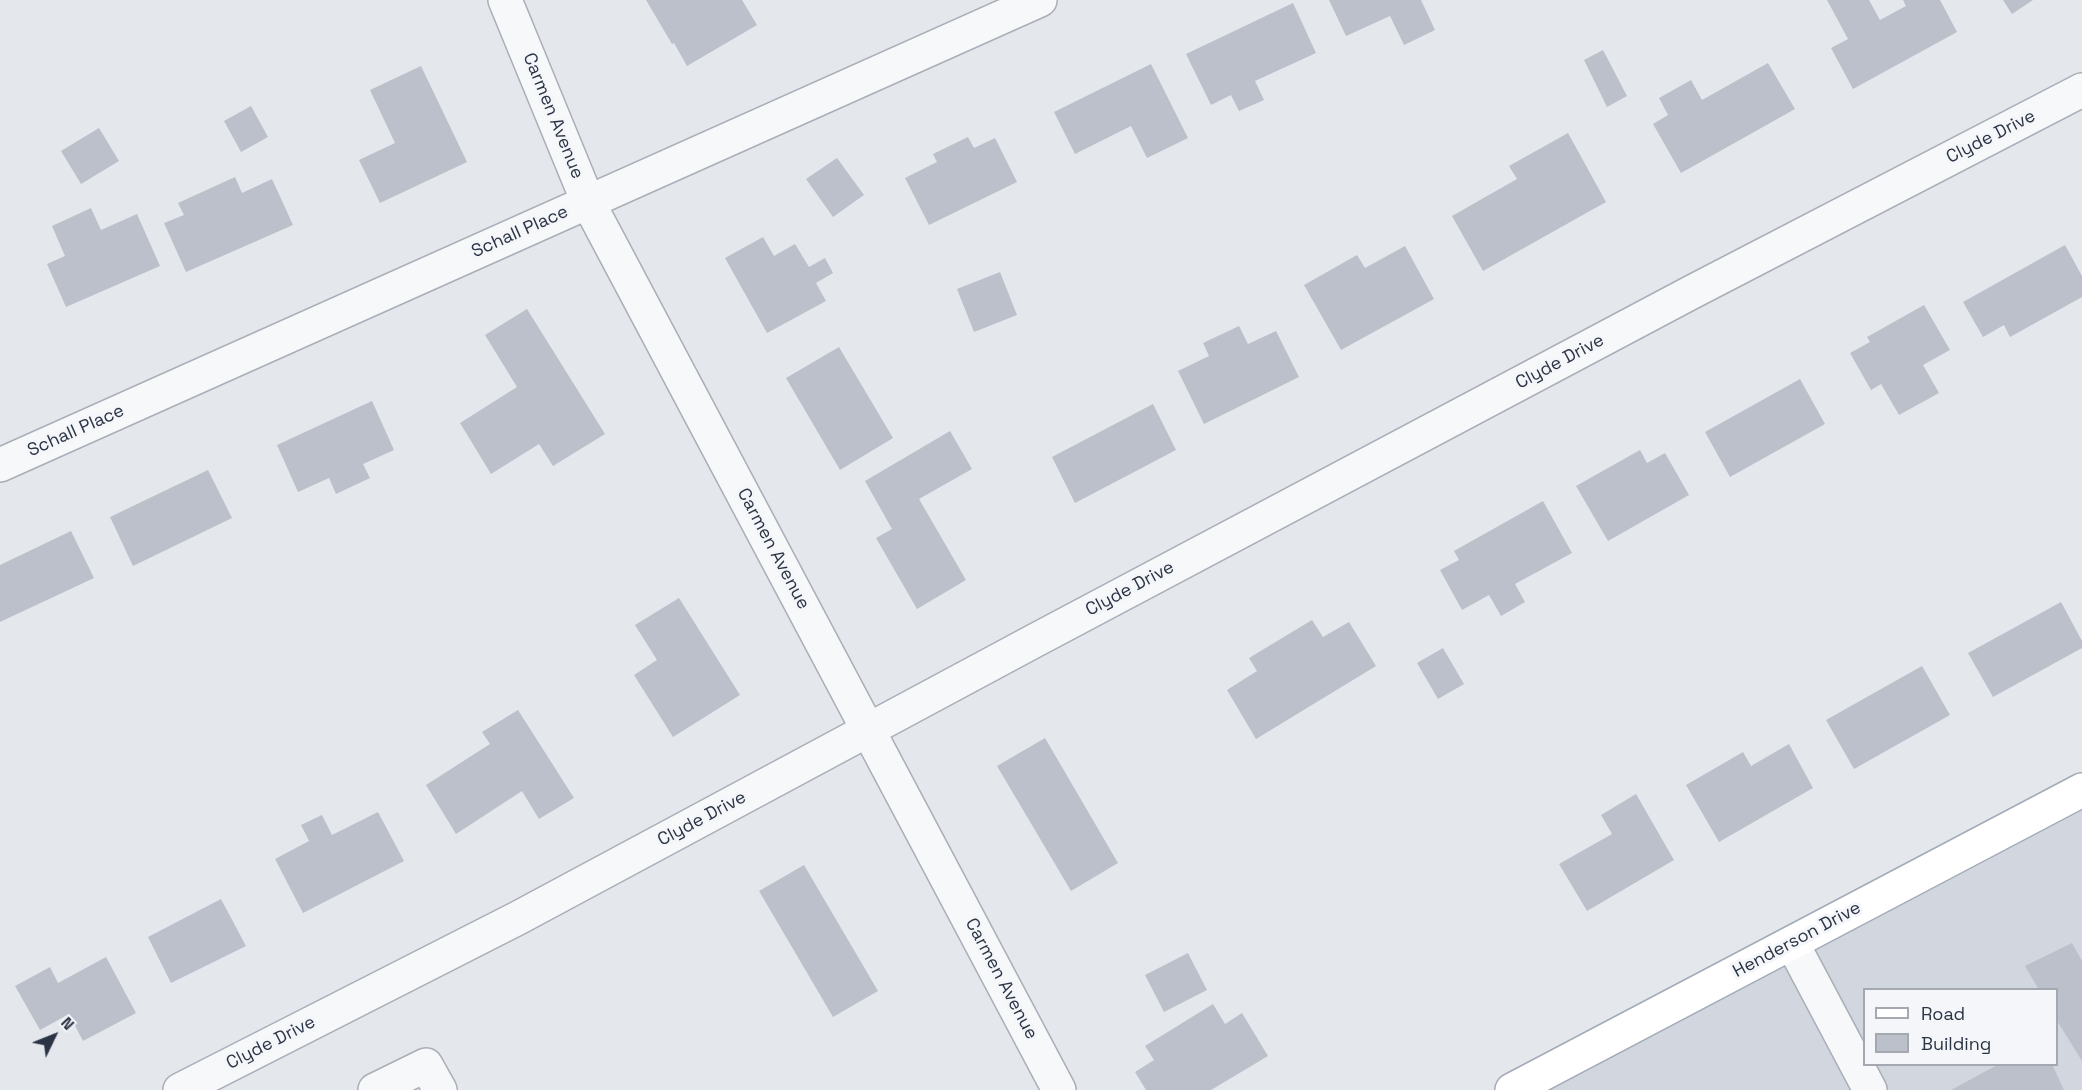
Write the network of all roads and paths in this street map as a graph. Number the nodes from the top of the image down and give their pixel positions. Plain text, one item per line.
1 (505, 0) edge
2 (1040, 0) edge
3 (2082, 90) edge
4 (588, 202) junction
5 (0, 465) edge
6 (868, 730) junction
7 (2082, 790) edge
8 (1792, 943) junction
9 (227, 1079) edge
10 (180, 1090) edge
11 (375, 1090) edge
12 (440, 1090) edge
13 (1059, 1090) edge
14 (1512, 1090) edge
15 (1870, 1090) edge

1 - 4 street, Carmen Avenue
2 - 4 street, Schall Place
3 - 6 street, Clyde Drive
4 - 5 street, Schall Place
4 - 6 street, Carmen Avenue
6 - 9 street, Clyde Drive
6 - 13 street, Carmen Avenue
7 - 8 main road, Henderson Drive
8 - 14 main road, Henderson Drive
8 - 15 street
9 - 10 street, Clyde Drive
11 - 12 street

